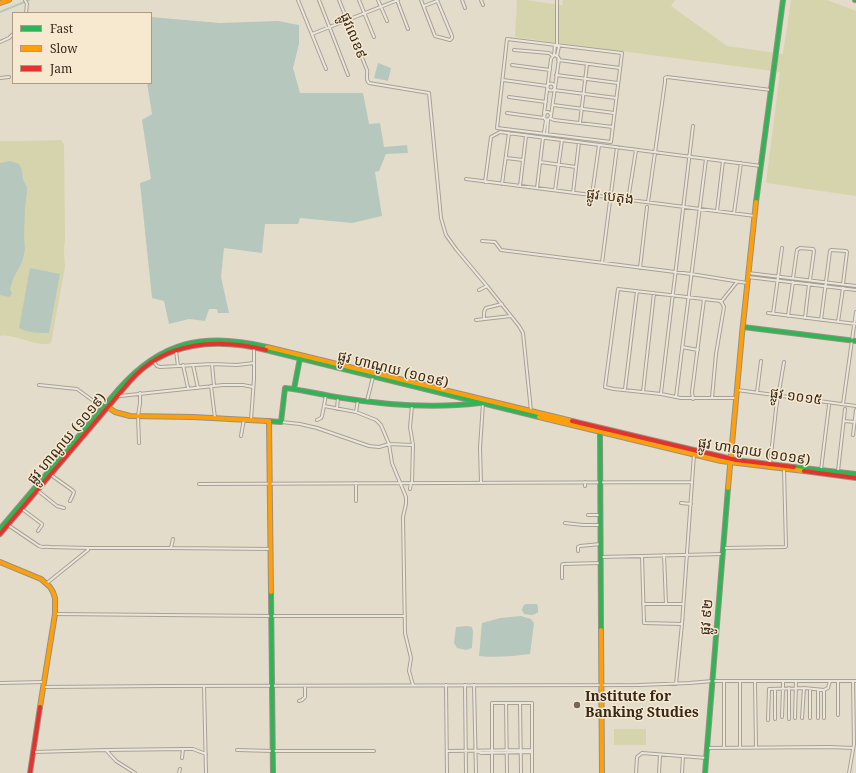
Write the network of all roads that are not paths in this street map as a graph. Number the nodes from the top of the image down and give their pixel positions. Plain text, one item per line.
1 (8, 0) edge
2 (25, 0) edge
3 (298, 0) edge
4 (319, 0) edge
5 (339, 0) edge
6 (359, 0) edge
7 (378, 0) edge
8 (397, 0) edge
9 (421, 0) edge
10 (438, 0) edge
11 (462, 0) edge
12 (481, 0) edge
13 (557, 0) edge
14 (783, 0) edge
15 (0, 3) edge
16 (483, 5) dead end
17 (424, 6) junction
18 (381, 7) junction
19 (465, 8) dead end
20 (26, 12) edge
21 (364, 14) junction
22 (347, 20) junction
23 (387, 21) dead end
24 (330, 27) junction
25 (408, 29) dead end
26 (312, 34) junction
27 (12, 35) edge
28 (374, 36) dead end
29 (0, 42) edge
30 (557, 46) junction
31 (514, 50) dead end
32 (553, 56) junction
33 (557, 56) junction
34 (558, 60) junction
35 (588, 64) junction
36 (512, 65) dead end
37 (620, 68) junction
38 (326, 69) dead end
39 (550, 70) junction
40 (348, 75) dead end
41 (556, 75) junction
42 (9, 77) dead end
43 (0, 78) edge
44 (586, 79) junction
45 (503, 80) junction
46 (618, 83) junction
47 (548, 86) junction
48 (555, 88) junction
49 (771, 90) junction
50 (584, 94) junction
51 (509, 98) dead end
52 (616, 98) junction
53 (546, 102) junction
54 (553, 105) junction
55 (582, 109) junction
56 (507, 113) dead end
57 (614, 113) junction
58 (544, 114) junction
59 (548, 118) junction
60 (580, 123) junction
61 (693, 126) dead end
62 (613, 127) junction
63 (509, 133) junction
64 (545, 134) junction
65 (526, 135) junction
66 (544, 138) junction
67 (562, 140) junction
68 (580, 142) junction
69 (599, 145) junction
70 (617, 147) junction
71 (636, 150) junction
72 (655, 152) junction
73 (689, 156) junction
74 (506, 158) junction
75 (706, 159) junction
76 (523, 160) junction
77 (723, 161) junction
78 (540, 162) junction
79 (741, 163) junction
80 (559, 165) junction
81 (761, 166) junction
82 (576, 167) junction
83 (466, 179) dead end
84 (485, 182) junction
85 (502, 184) junction
86 (520, 186) junction
87 (537, 188) junction
88 (555, 190) junction
89 (573, 193) junction
90 (592, 195) junction
91 (610, 198) junction
92 (628, 200) junction
93 (648, 202) junction
94 (647, 207) dead end
95 (683, 207) junction
96 (699, 209) junction
97 (717, 211) junction
98 (734, 213) junction
99 (755, 216) junction
100 (482, 241) dead end
101 (782, 248) dead end
102 (602, 263) junction
103 (640, 268) junction
104 (675, 272) junction
105 (691, 274) junction
106 (748, 275) junction
107 (778, 276) junction
108 (793, 278) junction
109 (777, 280) junction
110 (810, 280) junction
111 (738, 282) junction
112 (793, 282) junction
113 (826, 282) junction
114 (747, 283) junction
115 (809, 284) junction
116 (843, 284) junction
117 (487, 286) junction
118 (826, 286) junction
119 (856, 286) edge
120 (843, 288) junction
121 (478, 290) dead end
122 (856, 290) edge
123 (637, 291) junction
124 (654, 293) junction
125 (672, 295) junction
126 (688, 297) junction
127 (704, 299) junction
128 (721, 302) junction
129 (502, 304) junction
130 (856, 312) edge
131 (768, 313) dead end
132 (773, 314) junction
133 (511, 316) junction
134 (788, 316) junction
135 (805, 318) junction
136 (484, 319) junction
137 (476, 320) dead end
138 (821, 320) junction
139 (838, 322) junction
140 (855, 324) edge
141 (743, 327) junction
142 (854, 340) edge
143 (254, 347) junction
144 (682, 348) junction
145 (698, 350) junction
146 (176, 351) junction
147 (300, 357) junction
148 (153, 360) junction
149 (761, 361) dead end
150 (784, 362) dead end
151 (212, 364) junction
152 (254, 364) junction
153 (183, 365) junction
154 (193, 365) junction
155 (178, 366) junction
156 (353, 370) junction
157 (373, 376) junction
158 (39, 385) dead end
159 (213, 386) junction
160 (253, 387) junction
161 (188, 388) junction
162 (198, 388) junction
163 (294, 389) junction
164 (625, 390) junction
165 (737, 390) junction
166 (643, 392) junction
167 (757, 392) junction
168 (140, 393) junction
169 (117, 394) junction
170 (660, 394) junction
171 (326, 395) junction
172 (779, 395) junction
173 (338, 397) junction
174 (676, 397) junction
175 (712, 398) junction
176 (736, 398) junction
177 (693, 399) junction
178 (358, 400) junction
179 (367, 401) junction
180 (482, 402) junction
181 (843, 404) junction
182 (829, 405) dead end
183 (324, 406) junction
184 (412, 406) junction
185 (856, 406) edge
186 (105, 408) junction
187 (337, 409) junction
188 (846, 409) dead end
189 (856, 410) edge
190 (356, 412) junction
191 (531, 413) junction
192 (138, 416) junction
193 (215, 418) junction
194 (244, 419) junction
195 (251, 420) junction
196 (317, 420) dead end
197 (269, 421) junction
198 (844, 421) junction
199 (281, 422) junction
200 (855, 422) edge
201 (600, 430) junction
202 (853, 435) dead end
203 (241, 436) dead end
204 (139, 443) dead end
205 (389, 444) junction
206 (413, 445) junction
207 (694, 453) junction
208 (62, 459) junction
209 (730, 461) junction
210 (770, 464) junction
211 (784, 467) junction
212 (821, 470) junction
213 (838, 472) junction
214 (856, 474) edge
215 (51, 475) junction
216 (856, 478) edge
217 (585, 482) junction
218 (692, 482) junction
219 (356, 483) junction
220 (401, 483) junction
221 (411, 483) junction
222 (481, 483) junction
223 (600, 483) junction
224 (199, 484) dead end
225 (270, 484) junction
226 (585, 486) dead end
227 (36, 489) junction
228 (410, 489) dead end
229 (70, 501) dead end
230 (356, 501) dead end
231 (681, 502) dead end
232 (691, 504) junction
233 (64, 508) dead end
234 (22, 509) junction
235 (588, 515) dead end
236 (601, 515) junction
237 (565, 524) dead end
238 (8, 525) junction
239 (601, 525) junction
240 (0, 529) edge
241 (38, 531) dead end
242 (0, 534) edge
243 (173, 539) dead end
244 (601, 544) junction
245 (88, 548) junction
246 (171, 548) junction
247 (723, 548) junction
248 (271, 549) junction
249 (578, 551) dead end
250 (687, 554) junction
251 (723, 554) junction
252 (664, 555) junction
253 (642, 556) junction
254 (601, 557) junction
255 (0, 562) edge
256 (601, 563) junction
257 (562, 578) dead end
258 (47, 583) junction
259 (643, 604) junction
260 (666, 604) junction
261 (683, 604) junction
262 (55, 614) junction
263 (272, 616) junction
264 (405, 616) junction
265 (682, 624) junction
266 (713, 681) junction
267 (724, 682) junction
268 (740, 682) junction
269 (755, 682) junction
270 (782, 682) junction
271 (796, 682) junction
272 (830, 682) junction
273 (838, 682) junction
274 (855, 682) edge
275 (0, 683) edge
276 (602, 684) junction
277 (676, 684) junction
278 (44, 685) junction
279 (413, 685) junction
280 (446, 685) junction
281 (465, 685) junction
282 (474, 685) junction
283 (204, 686) junction
284 (272, 686) junction
285 (305, 686) junction
286 (783, 688) junction
287 (789, 688) junction
288 (796, 688) junction
289 (804, 688) junction
290 (810, 688) junction
291 (775, 689) junction
292 (818, 690) junction
293 (824, 690) junction
294 (300, 701) dead end
295 (506, 703) junction
296 (520, 703) junction
297 (838, 715) dead end
298 (782, 717) dead end
299 (795, 718) dead end
300 (802, 718) dead end
301 (810, 718) dead end
302 (818, 718) dead end
303 (824, 718) dead end
304 (775, 719) dead end
305 (789, 719) dead end
306 (768, 720) dead end
307 (740, 747) junction
308 (756, 747) junction
309 (707, 748) junction
310 (724, 748) junction
311 (853, 748) junction
312 (182, 749) junction
313 (106, 750) junction
314 (237, 750) dead end
315 (273, 751) junction
316 (374, 751) dead end
317 (447, 751) junction
318 (466, 751) junction
319 (475, 751) junction
320 (492, 751) junction
321 (506, 751) junction
322 (521, 751) junction
323 (532, 751) junction
324 (34, 752) junction
325 (206, 754) junction
326 (660, 755) junction
327 (683, 756) junction
328 (182, 758) dead end
329 (706, 758) junction
330 (180, 769) dead end
331 (30, 773) edge
332 (135, 773) edge
333 (179, 773) edge
334 (206, 773) edge
335 (273, 773) edge
336 (447, 773) edge
337 (466, 773) edge
338 (476, 773) edge
339 (492, 773) edge
340 (507, 773) edge
341 (521, 773) edge
342 (532, 773) edge
343 (602, 773) edge
344 (636, 773) edge
345 (659, 773) edge
346 (682, 773) edge
347 (705, 773) edge
348 (849, 773) edge

1 - 15 main road
2 - 20 street
3 - 26 street
4 - 24 street
5 - 22 street, ផ្លូវលេខ៩
6 - 21 street
7 - 18 street
8 - 18 street
8 - 25 street
9 - 17 street
10 - 17 street
10 - 17 street
11 - 19 street
12 - 16 street
13 - 30 street
14 - 49 main road, ផ្លូវ ៩២
18 - 21 street
18 - 23 street
21 - 22 street
21 - 28 street
22 - 24 street
22 - 117 street, ផ្លូវលេខ៩
24 - 26 street
24 - 40 street
26 - 38 street
27 - 29 street
30 - 32 street
30 - 33 street
30 - 37 street
30 - 45 street
31 - 32 street
32 - 33 street
32 - 39 street
33 - 34 street
34 - 35 street
34 - 41 street
35 - 37 street
35 - 44 street
36 - 39 street
37 - 46 street
39 - 47 street
41 - 44 street
41 - 48 street
42 - 43 street
44 - 46 street
44 - 50 street
45 - 47 street
45 - 64 street
46 - 52 street
47 - 48 street
47 - 48 street
47 - 53 street
48 - 50 street
48 - 54 street
49 - 72 street
49 - 81 main road, ផ្លូវ ៩២
50 - 52 street
50 - 55 street
51 - 53 street
52 - 57 street
53 - 58 street
54 - 55 street
54 - 59 street
55 - 57 street
55 - 60 street
56 - 59 street
57 - 62 street
58 - 59 street
58 - 59 street
59 - 60 street
59 - 64 street
60 - 62 street
61 - 73 street
62 - 64 street
63 - 65 street
63 - 74 street
63 - 84 street
64 - 66 street
65 - 66 street
65 - 76 street
66 - 67 street
66 - 78 street
67 - 68 street
67 - 80 street
68 - 69 street
68 - 82 street
69 - 70 street
69 - 90 street
70 - 71 street
70 - 91 street
71 - 72 street
71 - 92 street
72 - 73 street
72 - 93 street
73 - 75 street
73 - 95 street
74 - 76 street
74 - 85 street
75 - 77 street
75 - 96 street
76 - 86 street
77 - 79 street
77 - 97 street
78 - 80 street
78 - 87 street
79 - 81 street
79 - 98 street
80 - 82 street
80 - 88 street
81 - 99 main road, ផ្លូវ ៩២
82 - 89 street
83 - 84 street, ផ្លូវ បេតុង
84 - 85 street, ផ្លូវ បេតុង
85 - 86 street, ផ្លូវ បេតុង
86 - 87 street, ផ្លូវ បេតុង
87 - 88 street, ផ្លូវ បេតុង
88 - 89 street, ផ្លូវ បេតុង
89 - 90 street, ផ្លូវ បេតុង
90 - 91 street, ផ្លូវ បេតុង
91 - 92 street, ផ្លូវ បេតុង
91 - 102 street
92 - 93 street, ផ្លូវ បេតុង
93 - 95 street, ផ្លូវ បេតុង
94 - 103 street
95 - 96 street, ផ្លូវ បេតុង
95 - 104 street
96 - 97 street, ផ្លូវ បេតុង
96 - 105 street
97 - 98 street, ផ្លូវ បេតុង
98 - 99 street, ផ្លូវ បេតុង
99 - 106 main road, ផ្លូវ ៩២
100 - 102 street
101 - 107 street
102 - 103 street
103 - 104 street
104 - 105 street
104 - 125 street
105 - 111 street
105 - 126 street
106 - 107 street
106 - 109 street
106 - 114 main road, ផ្លូវ ៩២
107 - 108 street
107 - 109 street
108 - 110 street
108 - 110 street
109 - 112 street
109 - 132 street
110 - 113 street
111 - 114 street
111 - 128 street
112 - 115 street
112 - 134 street
113 - 116 street
113 - 116 street
113 - 118 street
114 - 141 main road, ផ្លូវ ៩២
115 - 118 street
115 - 135 street
116 - 119 street
117 - 121 street
117 - 129 street
118 - 120 street
118 - 138 street
120 - 122 street
120 - 139 street
123 - 124 street
123 - 164 street
123 - 164 street
124 - 125 street
124 - 166 street
125 - 126 street
125 - 170 street
126 - 127 street
126 - 144 street
127 - 128 street
127 - 145 street
128 - 175 street
129 - 133 street
129 - 136 street
130 - 140 street
131 - 132 street
132 - 134 street
133 - 136 street
133 - 191 street
134 - 135 street
135 - 138 street
136 - 137 street
138 - 139 street
139 - 140 street
140 - 142 street
141 - 142 main road
141 - 165 main road, ផ្លូវ ៩២
142 - 181 street
143 - 146 main road, ផ្លូវ ហាណូយ (១០១៩)
143 - 147 main road, ផ្លូវ ហាណូយ (១០១៩)
143 - 152 street
144 - 145 street
144 - 174 street
145 - 177 street
146 - 148 main road, ផ្លូវ ហាណូយ (១០១៩)
146 - 155 street
147 - 148 main road, ផ្លូវ ហាណូយ (១០១៩)
147 - 156 main road, ផ្លូវ ហាណូយ (១០១៩)
147 - 163 main road
148 - 155 street
148 - 169 main road, ផ្លូវ ហាណូយ (១០១៩)
149 - 167 street
150 - 172 street
151 - 152 street
151 - 154 street
151 - 159 street
152 - 160 street
153 - 154 street
153 - 155 street
153 - 161 street
154 - 162 street
156 - 157 main road, ផ្លូវ ហាណូយ (១០១៩)
156 - 180 main road, ផ្លូវ ហាណូយ (១០១៩)
157 - 179 street
157 - 180 main road, ផ្លូវ ហាណូយ (១០១៩)
158 - 186 street
159 - 160 street
159 - 162 street
159 - 193 street
160 - 195 street
161 - 162 street
161 - 168 street
163 - 171 main road
163 - 199 main road
164 - 166 street
165 - 167 street, ផ្លូវ ១០១៥
165 - 176 main road, ផ្លូវ ៩២
166 - 170 street
167 - 172 street, ផ្លូវ ១០១៥
168 - 169 street
168 - 192 street
169 - 186 main road, ផ្លូវ ហាណូយ (១០១៩)
170 - 174 street
171 - 173 main road
171 - 183 street
172 - 181 street, ផ្លូវ ១០១៥
172 - 210 street
173 - 178 main road
173 - 187 street
174 - 177 street
175 - 176 street
175 - 177 street
176 - 209 main road, ផ្លូវ ៩២
178 - 179 main road
178 - 190 street
179 - 184 main road
180 - 184 main road
180 - 191 main road, ផ្លូវ ហាណូយ (១០១៩)
180 - 222 street
181 - 185 street, ផ្លូវ ១០១៥
182 - 212 street
183 - 187 street
183 - 196 street
184 - 206 street
186 - 192 main road
186 - 208 main road, ផ្លូវ ហាណូយ (១០១៩)
187 - 190 street
188 - 198 street
189 - 200 street
190 - 205 street
191 - 201 main road, ផ្លូវ ហាណូយ (១០១៩)
192 - 193 main road
192 - 204 street
193 - 194 main road
194 - 195 main road
194 - 203 street
195 - 197 main road
197 - 199 main road
197 - 225 main road
198 - 200 street
198 - 213 street
199 - 205 street
200 - 202 street
201 - 207 main road, ផ្លូវ ហាណូយ (១០១៩)
201 - 223 main road
205 - 206 street
205 - 220 street
206 - 221 street
207 - 209 main road, ផ្លូវ ហាណូយ (១០១៩)
207 - 218 street
208 - 215 main road, ផ្លូវ ហាណូយ (១០១៩)
208 - 227 main road, ផ្លូវ ហាណូយ (១០១៩)
209 - 210 main road, ផ្លូវ ហាណូយ (១០១៩)
209 - 211 main road, ផ្លូវ ហាណូយ (១០១៩)
209 - 247 main road, ផ្លូវ ៩២
210 - 211 main road, ផ្លូវ ហាណូយ (១០១៩)
211 - 212 main road, ផ្លូវ ហាណូយ (១០១៩)
211 - 216 main road, ផ្លូវ ហាណូយ (១០១៩)
211 - 247 street
212 - 213 main road, ផ្លូវ ហាណូយ (១០១៩)
213 - 214 main road, ផ្លូវ ហាណូយ (១០១៩)
215 - 227 main road, ផ្លូវ ហាណូយ (១០១៩)
215 - 229 street
217 - 222 street
217 - 223 street
217 - 226 street
218 - 223 street
218 - 232 street
219 - 220 street
219 - 225 street
219 - 230 street
220 - 221 street
220 - 264 street
221 - 222 street
221 - 228 street
223 - 236 main road
224 - 225 street
225 - 248 main road
227 - 233 street
227 - 234 main road, ផ្លូវ ហាណូយ (១០១៩)
227 - 240 main road, ផ្លូវ ហាណូយ (១០១៩)
231 - 232 street
232 - 250 street
234 - 238 main road, ផ្លូវ ហាណូយ (១០១៩)
234 - 241 street
235 - 236 street
236 - 239 main road
237 - 239 street
238 - 242 main road, ផ្លូវ ហាណូយ (១០១៩)
238 - 245 street
239 - 244 main road
243 - 246 street
244 - 249 street
244 - 254 main road
245 - 246 street
245 - 258 street
246 - 248 street
247 - 251 main road, ផ្លូវ ៩២
248 - 263 main road
250 - 251 street
250 - 252 street
250 - 261 street
251 - 266 main road, ផ្លូវ ៩២
252 - 253 street
252 - 260 street
253 - 254 street
253 - 259 street
254 - 256 main road
255 - 258 main road
256 - 257 street
256 - 276 main road
258 - 262 main road
259 - 260 street
259 - 265 street
260 - 261 street
261 - 265 street
262 - 263 street
262 - 278 main road
263 - 264 street
263 - 284 main road
264 - 279 street
265 - 277 street
266 - 267 street
266 - 277 street
266 - 309 main road, ផ្លូវ ៩២
267 - 268 street
267 - 310 street
268 - 269 street
268 - 307 street
269 - 270 street
269 - 308 street
270 - 271 street
270 - 286 street
271 - 272 street
271 - 288 street
272 - 273 street
272 - 293 street
273 - 274 street
273 - 297 street
274 - 311 street
275 - 278 street
276 - 277 street
276 - 282 street
276 - 343 main road
278 - 283 street
278 - 324 main road
279 - 280 street
279 - 285 street
280 - 281 street
280 - 317 street
281 - 282 street
281 - 318 street
282 - 319 street
283 - 284 street
283 - 325 street
284 - 285 street
284 - 315 main road
285 - 294 street
286 - 287 street
286 - 291 street
286 - 298 street
287 - 288 street
287 - 305 street
288 - 289 street
288 - 299 street
289 - 290 street
289 - 300 street
290 - 292 street
290 - 301 street
291 - 304 street
291 - 306 street
292 - 293 street
292 - 302 street
293 - 303 street
295 - 296 street
295 - 320 street
295 - 321 street
296 - 322 street
296 - 323 street
307 - 308 street
307 - 310 street
308 - 311 street
309 - 310 street
309 - 329 main road, ផ្លូវ ៩២
311 - 348 street
312 - 313 street
312 - 325 street
312 - 328 street
313 - 324 street
313 - 332 street
314 - 315 street
315 - 316 street
315 - 335 main road
317 - 318 street
317 - 336 street
318 - 319 street
318 - 337 street
319 - 320 street
319 - 338 street
320 - 321 street
320 - 339 street
321 - 322 street
321 - 340 street
322 - 323 street
322 - 341 street
323 - 342 street
324 - 331 main road
325 - 334 street
326 - 327 street
326 - 344 street
326 - 345 street
327 - 329 street
327 - 346 street
329 - 347 main road, ផ្លូវ ៩២
330 - 333 street

